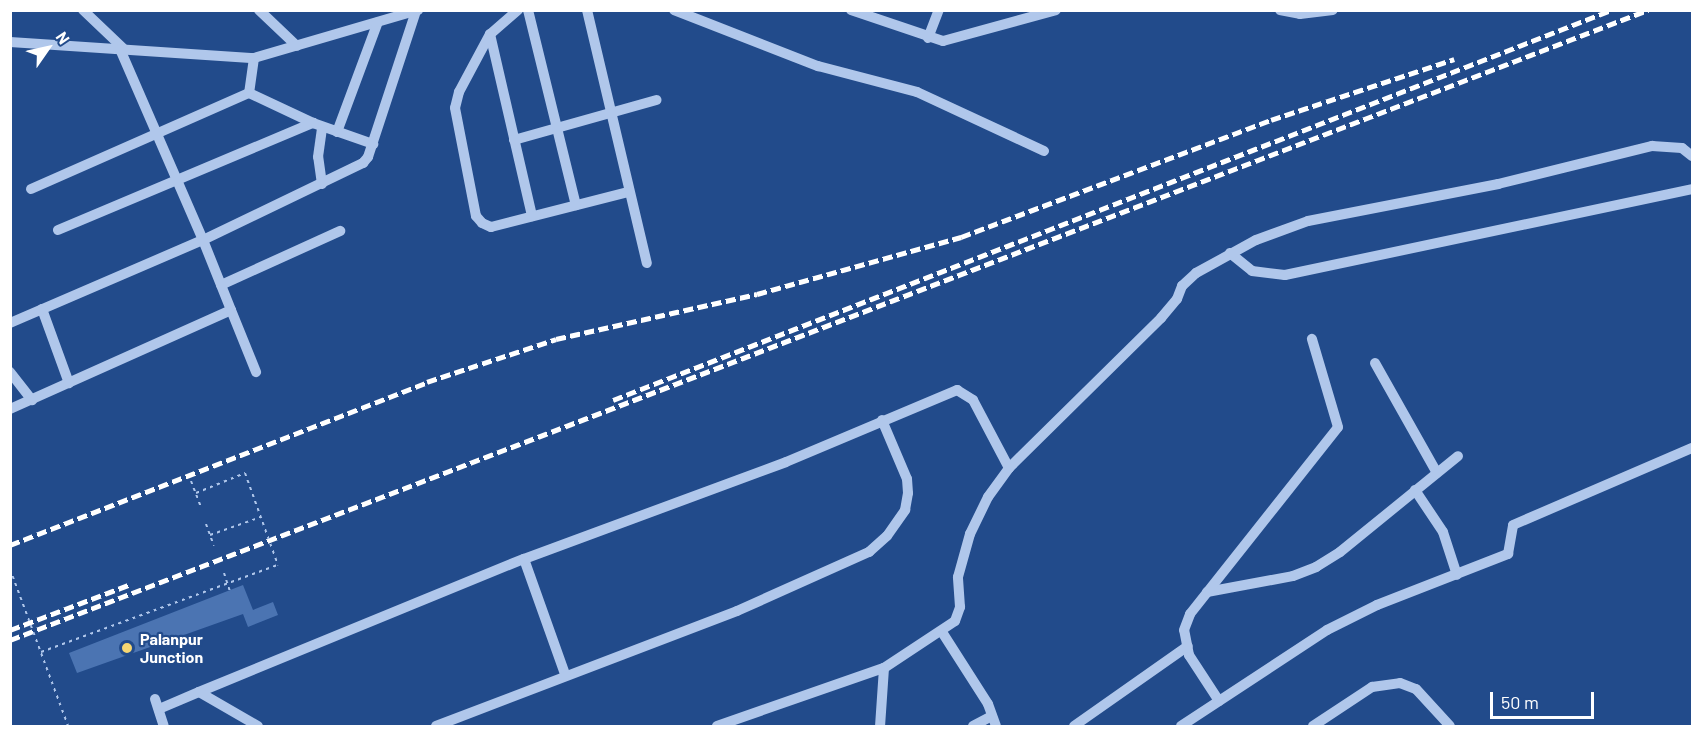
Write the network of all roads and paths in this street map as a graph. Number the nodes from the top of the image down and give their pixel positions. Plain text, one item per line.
1 (83, 10) edge
2 (518, 10) edge
3 (528, 10) edge
4 (587, 10) edge
5 (674, 10) edge
6 (851, 10) edge
7 (939, 10) edge
8 (1056, 10) edge
9 (1280, 10) edge
10 (1333, 10) edge
11 (417, 11) edge
12 (265, 12) edge
13 (378, 22) junction
14 (490, 34) junction
15 (928, 38) junction
16 (10, 42) edge
17 (297, 46) junction
18 (122, 49) junction
19 (254, 58) junction
20 (249, 93) junction
21 (656, 100) dead end
22 (610, 113) junction
23 (317, 125) junction
24 (556, 126) junction
25 (337, 132) junction
26 (154, 135) junction
27 (514, 140) junction
28 (373, 144) junction
29 (1044, 151) dead end
30 (1692, 156) edge
31 (175, 181) junction
32 (322, 184) junction
33 (31, 189) dead end
34 (1692, 189) edge
35 (628, 192) junction
36 (576, 205) junction
37 (532, 216) junction
38 (58, 230) dead end
39 (340, 231) dead end
40 (203, 240) junction
41 (1230, 253) junction
42 (647, 263) dead end
43 (221, 285) junction
44 (42, 309) junction
45 (231, 310) junction
46 (10, 323) edge
47 (1312, 339) dead end
48 (1375, 363) dead end
49 (10, 372) edge
50 (256, 372) dead end
51 (69, 383) junction
52 (32, 400) junction
53 (10, 409) edge
54 (882, 420) junction
55 (1692, 448) edge
56 (1458, 456) dead end
57 (1009, 468) junction
58 (1437, 473) junction
59 (191, 481) dead end
60 (1415, 490) junction
61 (196, 493) junction
62 (200, 505) dead end
63 (261, 517) junction
64 (207, 524) dead end
65 (210, 535) junction
66 (214, 546) dead end
67 (524, 559) junction
68 (10, 569) edge
69 (224, 573) dead end
70 (1457, 575) junction
71 (227, 584) junction
72 (230, 591) dead end
73 (1207, 592) junction
74 (942, 632) junction
75 (1188, 646) junction
76 (41, 652) junction
77 (884, 668) junction
78 (565, 674) junction
79 (199, 692) junction
80 (1219, 701) junction
81 (994, 721) edge
82 (878, 725) edge
83 (68, 726) edge
84 (164, 726) edge
85 (258, 726) edge
86 (436, 726) edge
87 (717, 726) edge
88 (973, 726) edge
89 (1074, 726) edge
90 (1181, 726) edge
91 (1313, 726) edge
92 (1450, 726) edge

1 - 18 street
2 - 14 street
3 - 24 street
4 - 22 street
5 - 29 street
6 - 15 street
7 - 15 street
8 - 15 street
9 - 10 street
11 - 13 street
11 - 28 street
12 - 17 street
13 - 17 street
13 - 25 street
14 - 27 street
14 - 37 street
16 - 18 street
17 - 19 street
18 - 19 street
18 - 26 street
19 - 20 street
20 - 23 street
20 - 26 street
21 - 22 street
22 - 24 street
22 - 35 street
23 - 25 street
23 - 31 street
23 - 32 street
24 - 27 street
24 - 36 street
25 - 28 street
26 - 31 street
26 - 33 street
27 - 37 street
28 - 32 street
30 - 41 street
31 - 38 street
31 - 40 street
32 - 40 street
34 - 41 street
35 - 36 street
35 - 42 street
36 - 37 street
39 - 43 street
40 - 43 street
40 - 44 street
41 - 57 street
43 - 45 street
44 - 46 street
44 - 51 street
45 - 50 street
45 - 51 street
47 - 73 street
48 - 58 street
49 - 52 street
51 - 52 street
52 - 53 street
54 - 57 street
54 - 67 street
54 - 78 street
55 - 70 street
56 - 58 street
57 - 74 street
58 - 60 street
59 - 61 path
60 - 70 street
60 - 73 street
61 - 62 path
61 - 63 path, bridge
63 - 65 path
63 - 71 path, bridge
64 - 65 path
65 - 66 path
67 - 78 street
67 - 79 street
68 - 76 path, bridge
69 - 71 path
70 - 80 street
71 - 72 path
71 - 76 path
73 - 75 street
74 - 77 street
74 - 81 street
75 - 80 street
75 - 89 street
76 - 83 path, bridge
77 - 82 street
77 - 87 street
78 - 86 street
79 - 84 street
79 - 85 street
80 - 90 street
81 - 88 street
91 - 92 street

